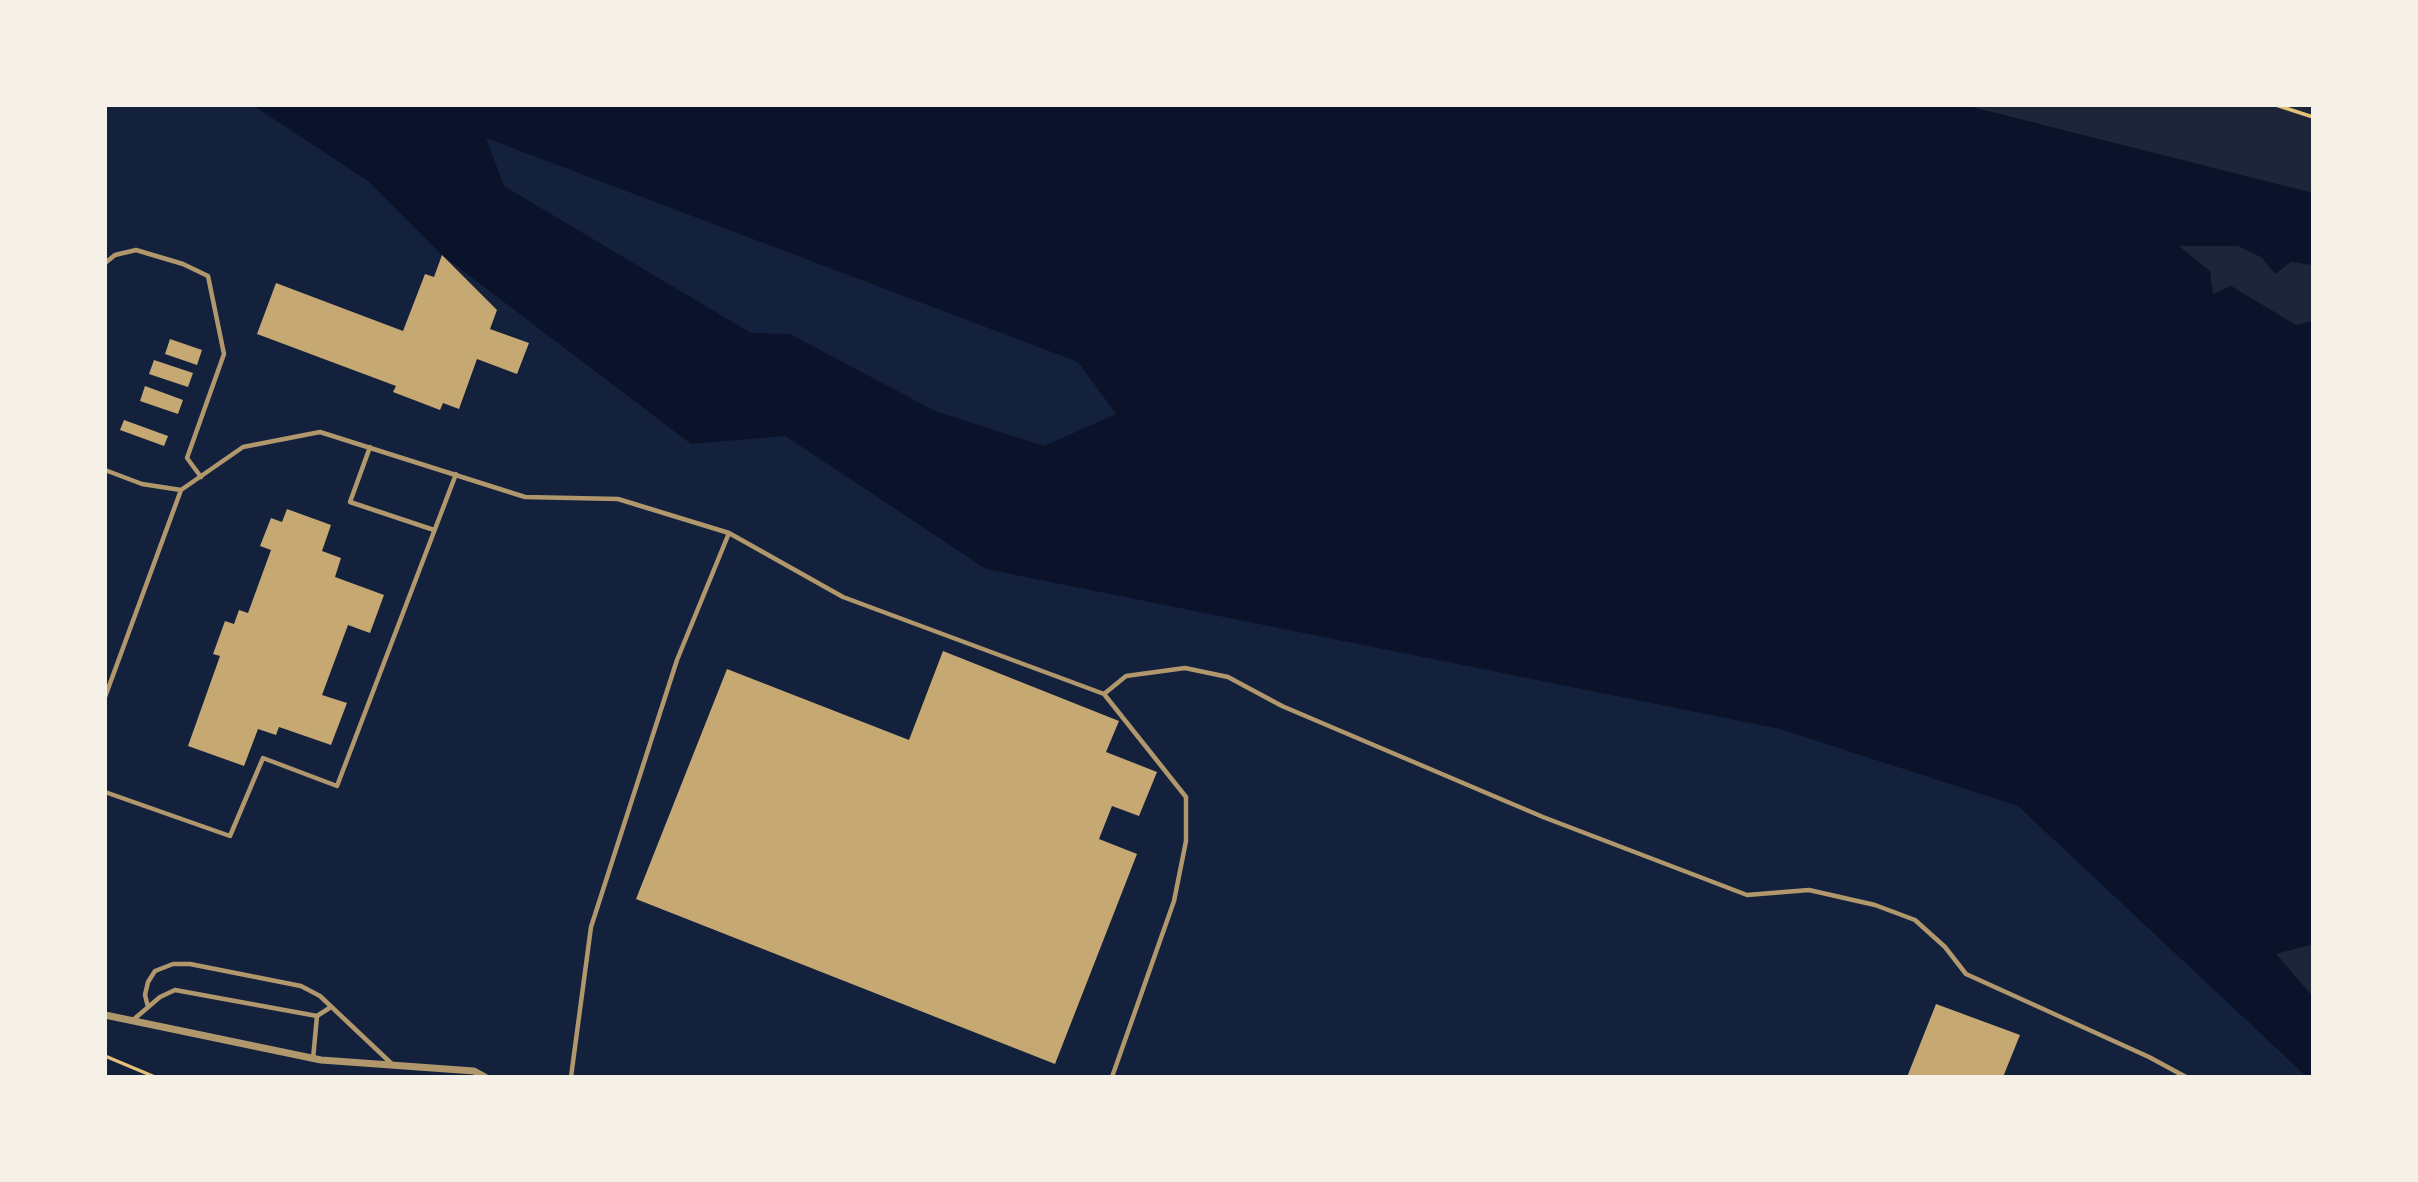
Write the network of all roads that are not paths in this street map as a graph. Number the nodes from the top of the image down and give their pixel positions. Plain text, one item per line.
1 (105, 263) edge
2 (370, 447) junction
3 (105, 470) edge
4 (456, 474) junction
5 (201, 477) junction
6 (181, 491) junction
7 (435, 530) junction
8 (729, 533) junction
9 (1104, 694) junction
10 (105, 697) edge
11 (105, 792) edge
12 (148, 1007) junction
13 (331, 1007) junction
14 (105, 1015) edge
15 (317, 1016) junction
16 (133, 1020) junction
17 (313, 1059) junction
18 (394, 1065) junction
19 (485, 1077) edge
20 (571, 1077) edge
21 (1112, 1077) edge
22 (2186, 1077) edge

1 - 5 lane
2 - 4 lane
2 - 5 lane
2 - 7 lane
3 - 6 lane
4 - 7 lane
4 - 8 lane
5 - 6 lane
6 - 10 lane
7 - 11 lane
8 - 9 lane
8 - 20 lane
9 - 21 lane
9 - 22 lane
12 - 13 lane
12 - 15 lane
12 - 16 lane
13 - 15 lane
13 - 18 lane
14 - 16 street
15 - 17 lane
16 - 17 street
17 - 18 street
18 - 19 street

